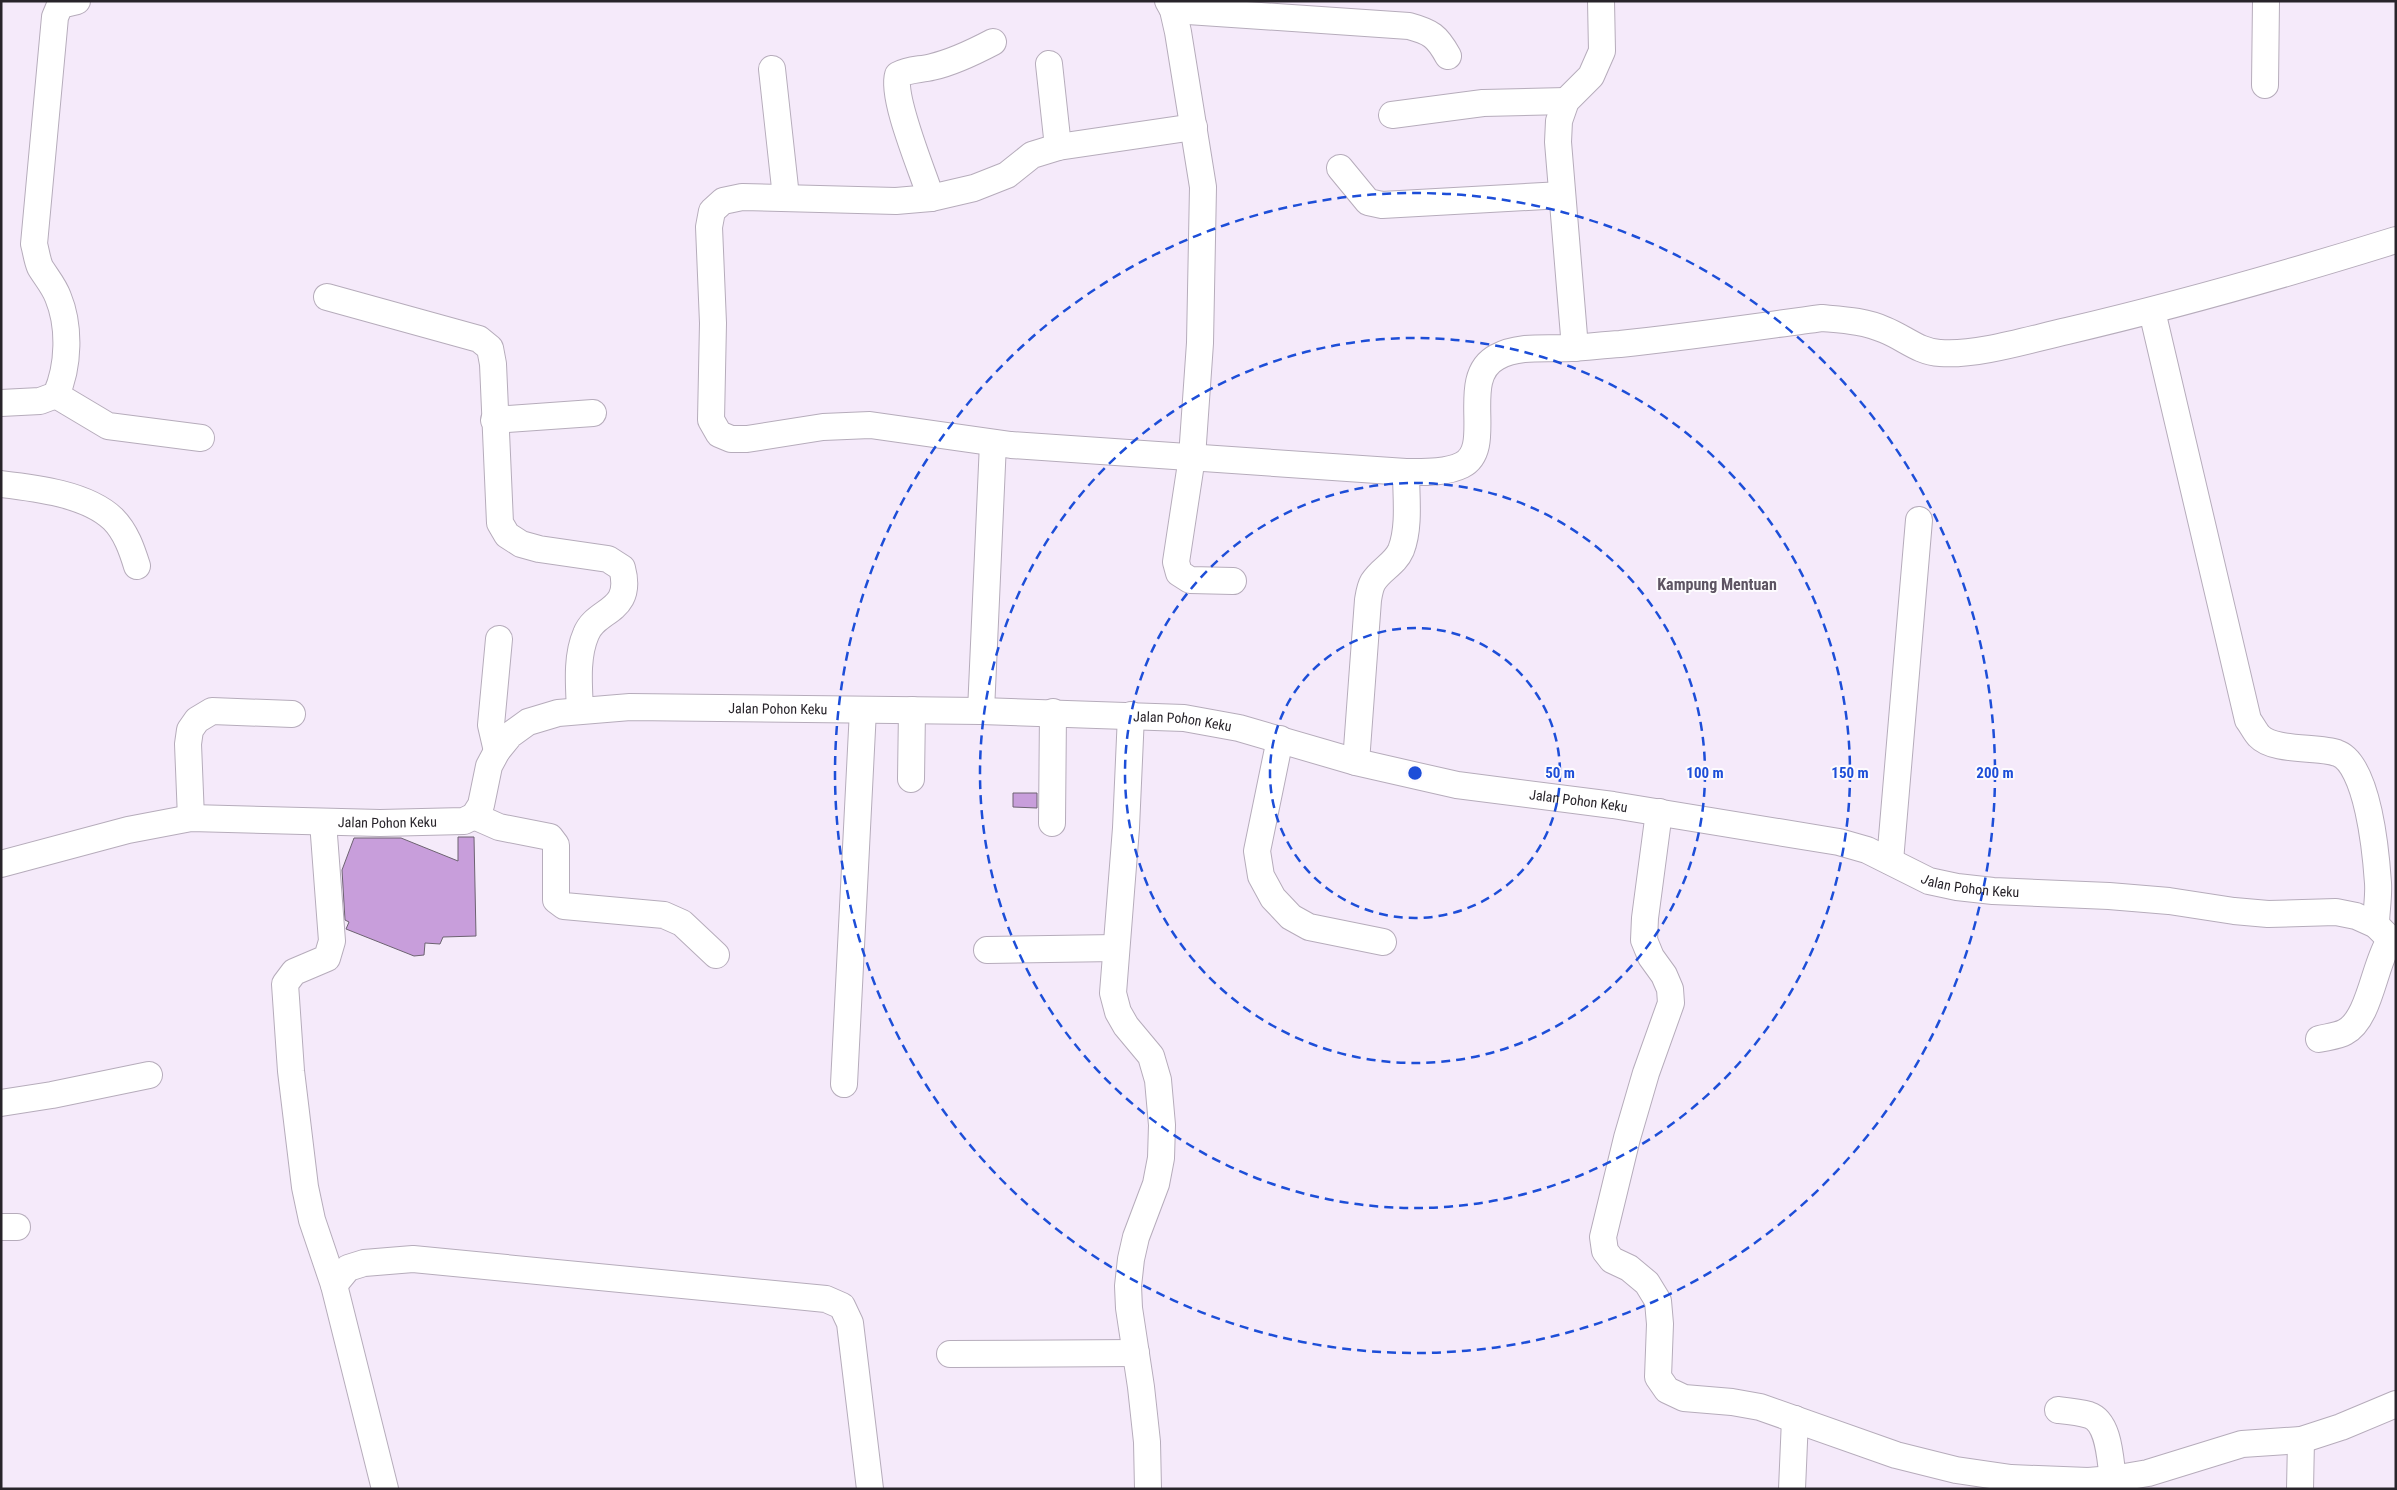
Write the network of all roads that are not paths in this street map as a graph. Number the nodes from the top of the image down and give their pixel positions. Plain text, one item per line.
1 (1600, 1) edge
2 (2266, 1) edge
3 (65, 2) edge
4 (1170, 6) edge
5 (993, 42) dead end
6 (1448, 56) dead end
7 (1049, 64) dead end
8 (772, 70) dead end
9 (2265, 85) dead end
10 (1566, 101) junction
11 (1392, 115) dead end
12 (1194, 127) junction
13 (1058, 147) junction
14 (1340, 168) dead end
15 (1562, 195) junction
16 (786, 198) junction
17 (931, 198) junction
18 (2396, 240) edge
19 (327, 297) dead end
20 (2152, 311) junction
21 (1575, 348) junction
22 (56, 395) junction
23 (1, 404) edge
24 (593, 413) dead end
25 (494, 420) junction
26 (201, 438) dead end
27 (993, 443) junction
28 (1192, 457) junction
29 (1406, 472) junction
30 (1, 484) edge
31 (1919, 520) dead end
32 (137, 566) dead end
33 (1233, 581) dead end
34 (499, 639) dead end
35 (580, 710) junction
36 (863, 710) junction
37 (912, 710) junction
38 (981, 711) junction
39 (1053, 712) junction
40 (292, 714) dead end
41 (1131, 715) junction
42 (1280, 739) junction
43 (497, 751) junction
44 (1356, 762) junction
45 (911, 780) dead end
46 (1659, 812) junction
47 (474, 816) junction
48 (191, 818) junction
49 (322, 822) junction
50 (1052, 823) dead end
51 (1890, 861) junction
52 (1, 864) edge
53 (2387, 937) edge
54 (1383, 942) dead end
55 (1116, 948) junction
56 (987, 950) dead end
57 (716, 955) dead end
58 (2319, 1039) dead end
59 (149, 1075) dead end
60 (844, 1084) dead end
61 (1, 1102) edge
62 (334, 1285) junction
63 (1136, 1353) junction
64 (950, 1354) dead end
65 (2396, 1404) edge
66 (2058, 1410) dead end
67 (1795, 1420) junction
68 (2301, 1440) junction
69 (2113, 1479) junction
70 (385, 1489) edge
71 (870, 1489) edge
72 (1148, 1489) edge
73 (1792, 1489) edge
74 (2300, 1489) edge

1 - 10 street
2 - 9 street
3 - 22 street
4 - 6 street
4 - 12 street
5 - 17 street
7 - 13 street
8 - 16 street
10 - 11 street
10 - 15 street
12 - 13 street
12 - 28 street
13 - 17 street
14 - 15 street
15 - 21 street
16 - 17 street
16 - 27 street
18 - 20 street
19 - 25 street
20 - 21 street
20 - 53 street
21 - 29 street
22 - 23 street
22 - 26 street
24 - 25 street
25 - 35 street
27 - 28 street
27 - 38 street
28 - 29 street
28 - 33 street
29 - 44 street
30 - 32 street
31 - 51 street
34 - 43 street
35 - 36 street, Jalan Pohon Keku
35 - 43 street, Jalan Pohon Keku
36 - 37 street, Jalan Pohon Keku
36 - 60 street
37 - 38 street, Jalan Pohon Keku
37 - 45 street
38 - 39 street, Jalan Pohon Keku
39 - 41 street, Jalan Pohon Keku
39 - 50 street
40 - 48 street
41 - 42 street, Jalan Pohon Keku
41 - 55 street
42 - 44 street, Jalan Pohon Keku
42 - 54 street
43 - 47 street, Jalan Pohon Keku
44 - 46 street, Jalan Pohon Keku
46 - 51 street, Jalan Pohon Keku
46 - 67 street
47 - 49 street, Jalan Pohon Keku
47 - 57 street
48 - 49 street, Jalan Pohon Keku
48 - 52 street, Jalan Pohon Keku
49 - 62 street
51 - 53 street, Jalan Pohon Keku
53 - 58 street
55 - 56 street
55 - 63 street
59 - 61 street
62 - 70 street
62 - 71 street
63 - 64 street
63 - 72 street
65 - 68 street
66 - 69 street
67 - 69 street
67 - 73 street
68 - 69 street
68 - 74 street

